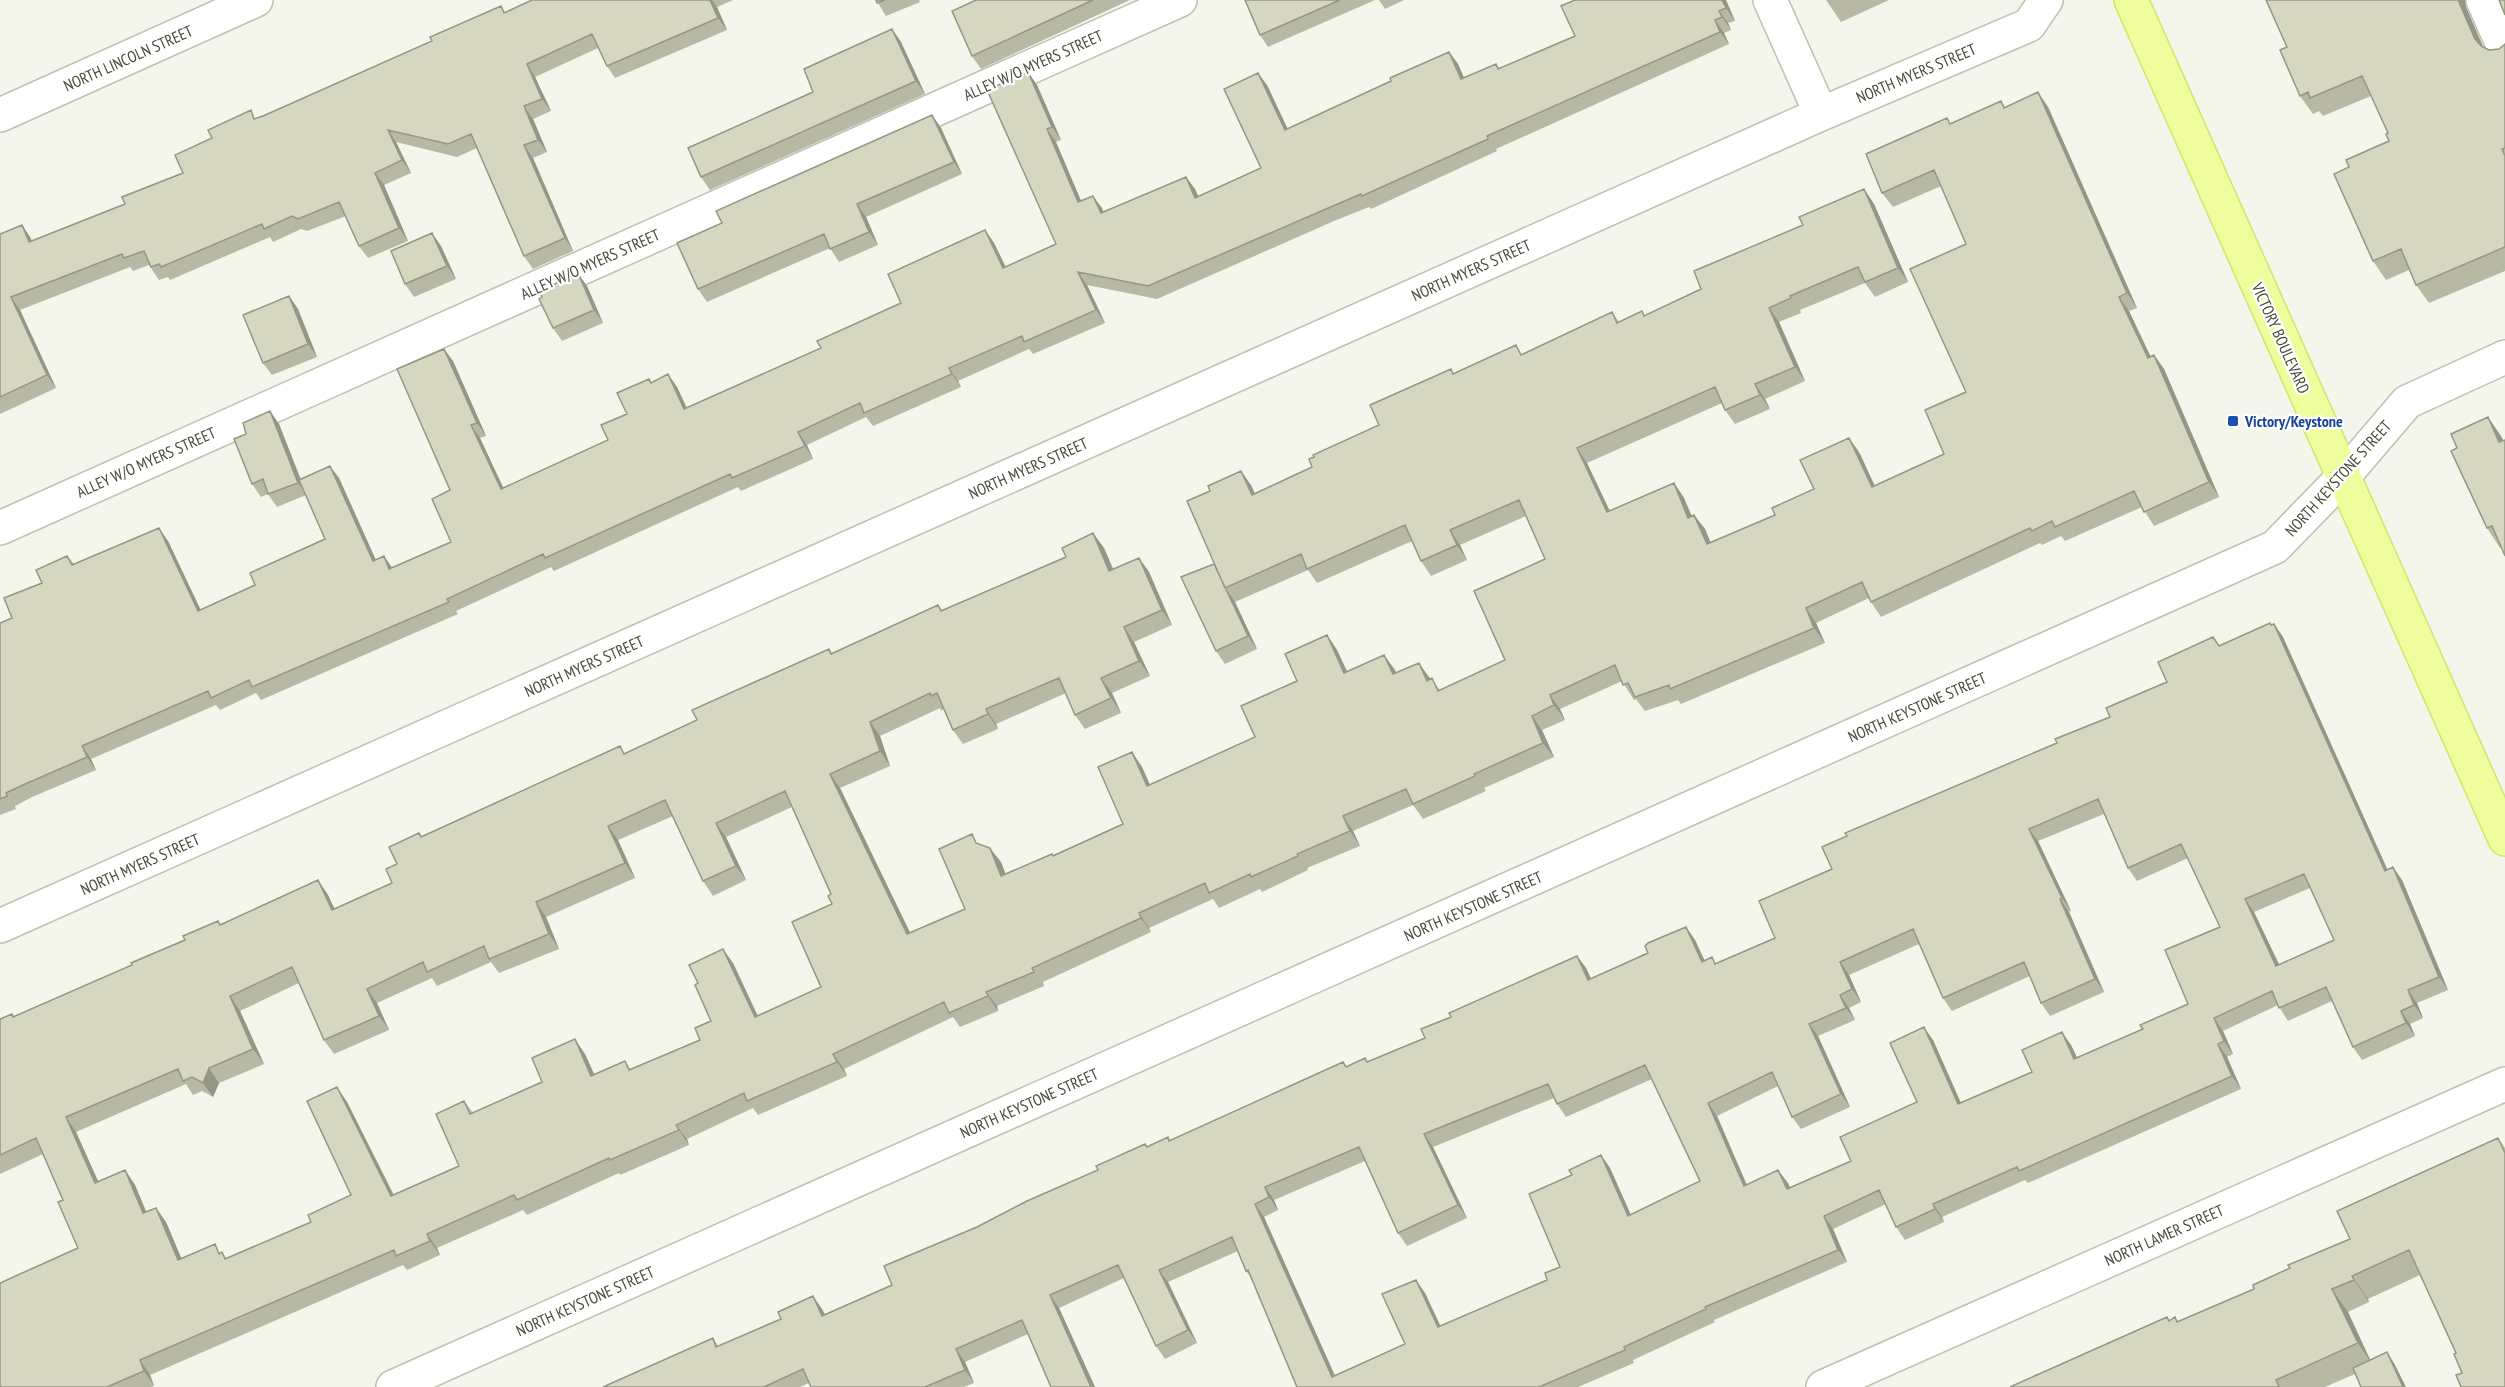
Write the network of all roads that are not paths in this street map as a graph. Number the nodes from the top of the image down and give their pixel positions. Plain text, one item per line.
1 (256, 0) edge
2 (1180, 0) edge
3 (1770, 0) edge
4 (2046, 0) edge
5 (2131, 0) edge
6 (2483, 0) edge
7 (2505, 50) edge
8 (1821, 114) junction
9 (0, 115) edge
10 (2505, 357) edge
11 (2343, 477) junction
12 (0, 528) edge
13 (2505, 839) edge
14 (0, 926) edge
15 (2505, 1084) edge
16 (393, 1387) edge
17 (1823, 1387) edge

1 - 9 street, NORTH LINCOLN STREET
2 - 12 street, ALLEY W/O MYERS STREET
3 - 8 street
4 - 8 street, NORTH MYERS STREET
5 - 11 main road, VICTORY BOULEVARD
6 - 7 street
8 - 14 street, NORTH MYERS STREET
10 - 11 street, NORTH KEYSTONE STREET
11 - 13 main road, VICTORY BOULEVARD
11 - 16 street, NORTH KEYSTONE STREET
15 - 17 street, NORTH LAMER STREET

